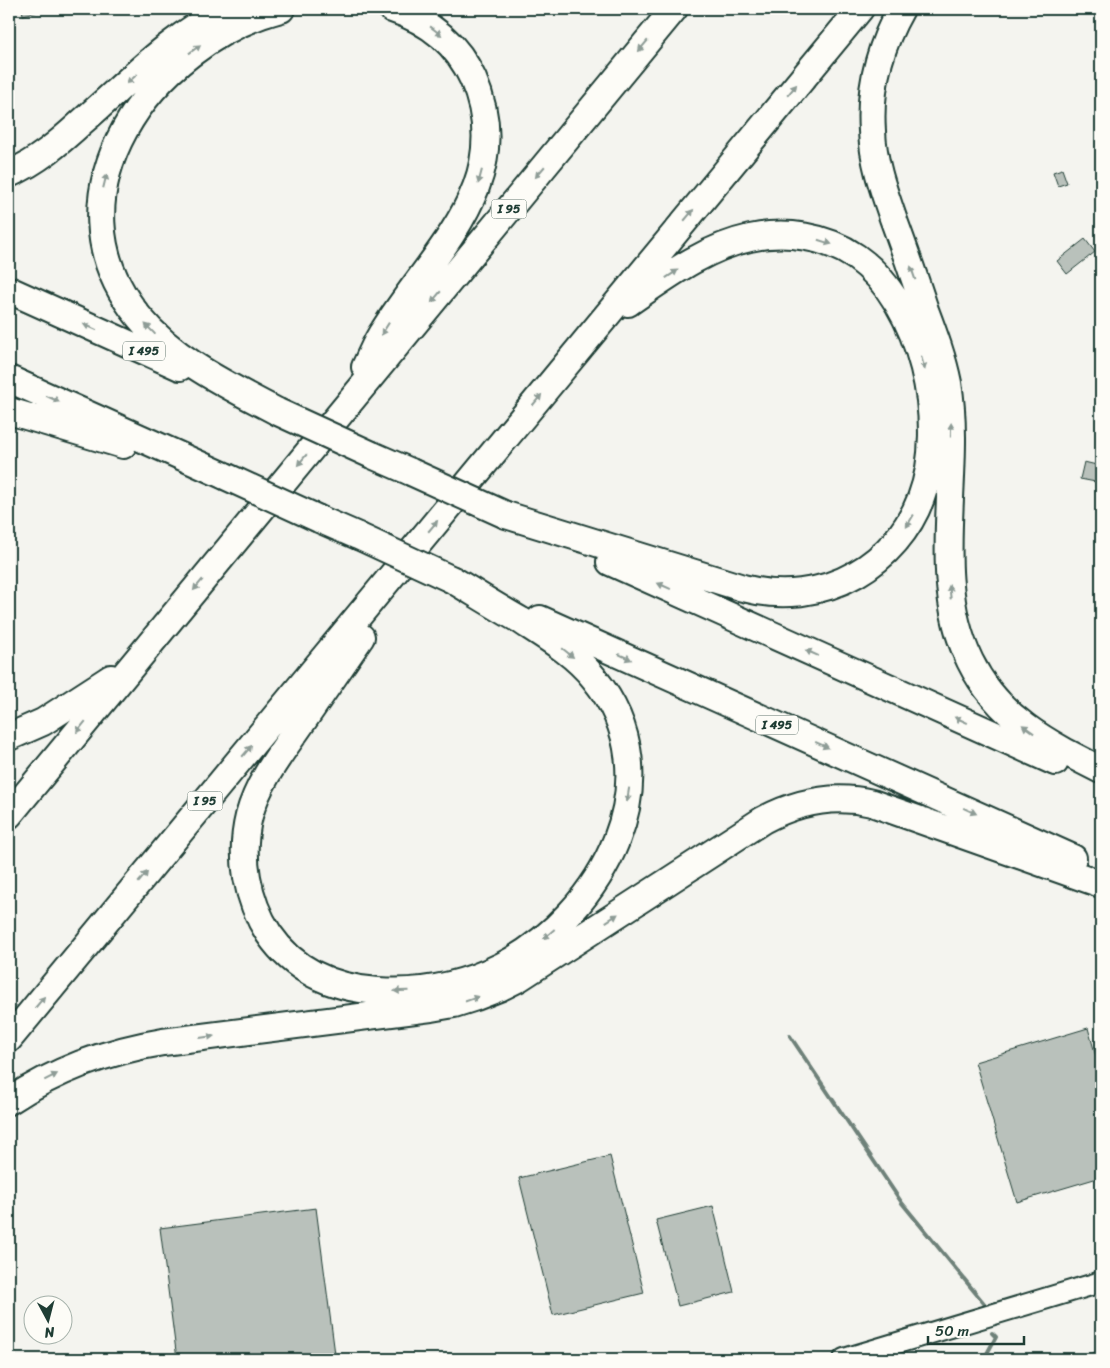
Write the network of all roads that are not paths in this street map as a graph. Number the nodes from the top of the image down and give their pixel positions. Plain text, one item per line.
1 (227, 9) edge
2 (281, 9) edge
3 (392, 9) edge
4 (674, 9) edge
5 (860, 9) edge
6 (901, 9) edge
7 (9, 174) edge
8 (9, 290) edge
9 (602, 320) junction
10 (9, 378) edge
11 (344, 409) junction
12 (9, 410) edge
13 (278, 412) junction
14 (225, 476) junction
15 (506, 515) junction
16 (402, 563) junction
17 (453, 580) junction
18 (134, 662) junction
19 (9, 737) edge
20 (1101, 770) edge
21 (1101, 782) edge
22 (9, 815) edge
23 (1101, 870) edge
24 (1101, 884) edge
25 (9, 1040) edge
26 (9, 1101) edge
27 (1101, 1282) edge
28 (844, 1359) edge

1 -> 7 highway
13 -> 2 highway
3 -> 11 highway
4 -> 11 highway, I 95
9 -> 5 highway, I 95
20 -> 6 highway
13 -> 8 highway, I 495
9 -> 15 highway
16 -> 9 highway, I 95
10 -> 14 highway, I 495
11 -> 18 highway, I 95
12 - 14 highway
13 - 15 highway, I 495, bridge
14 - 17 highway, I 495, bridge
21 -> 15 highway, I 495
17 -> 16 highway
25 -> 16 highway, I 95
17 -> 23 highway, I 495
18 - 19 highway
18 -> 22 highway, I 95
26 -> 24 highway
27 - 28 main road

